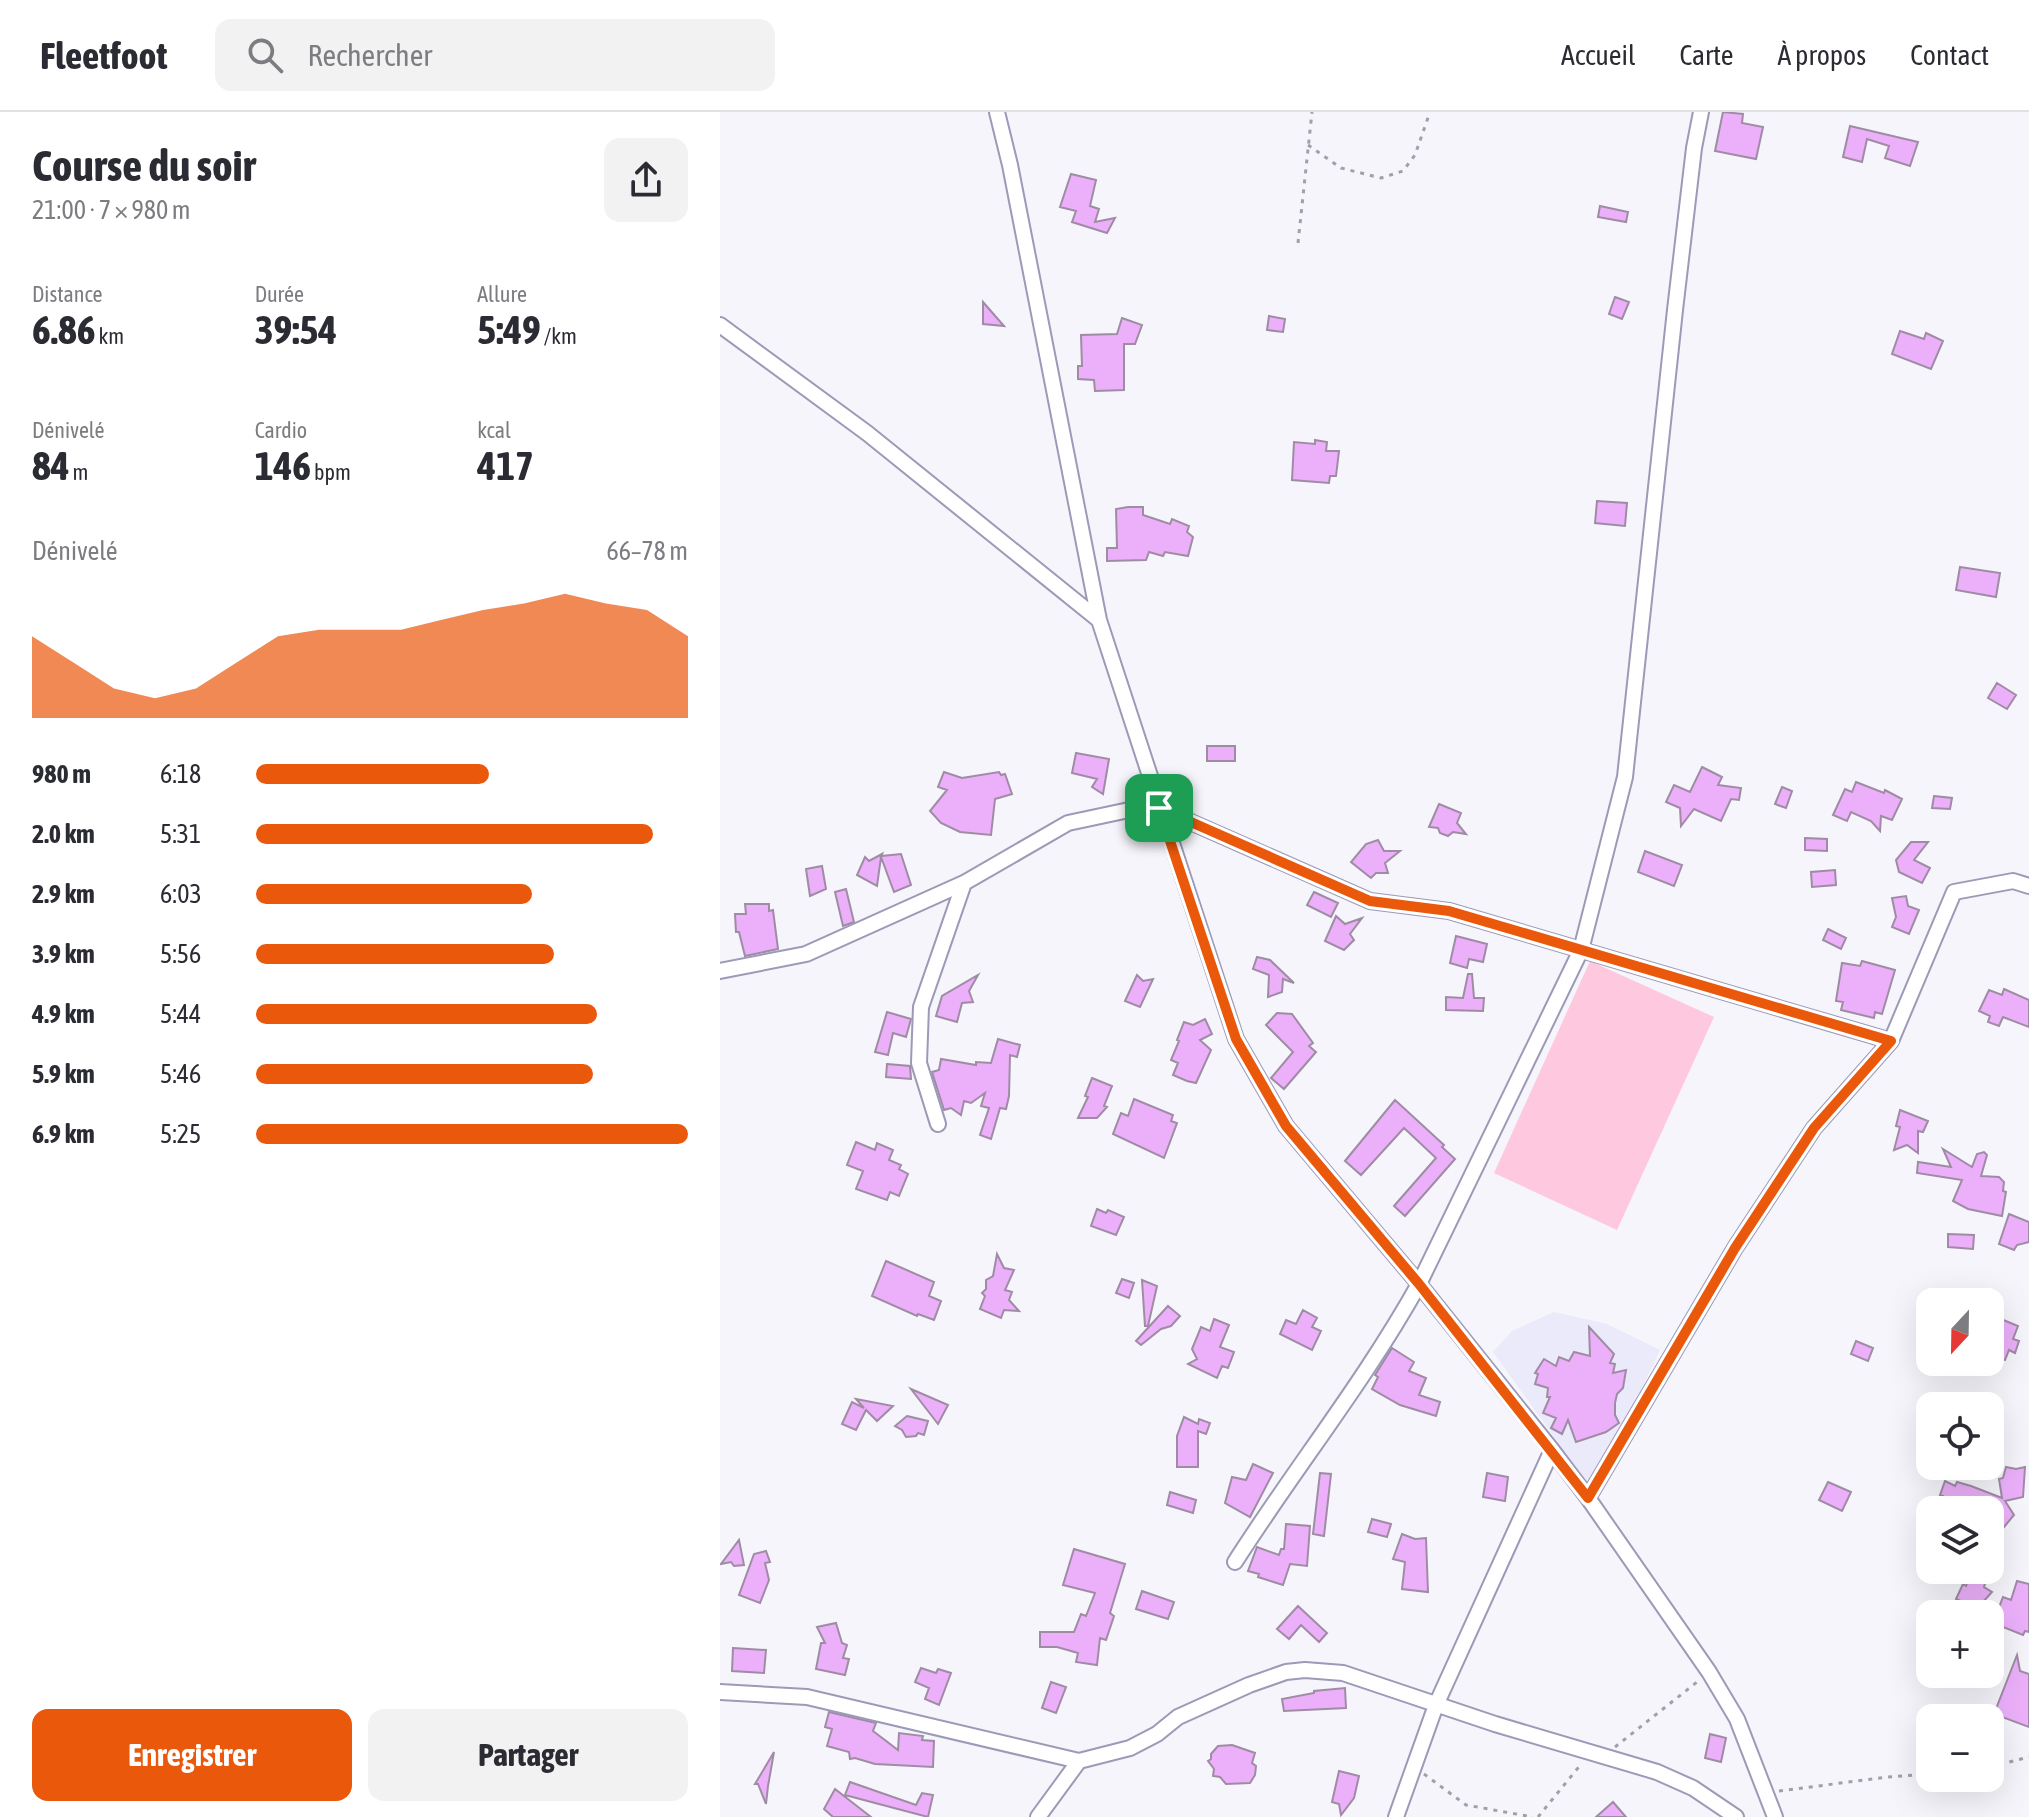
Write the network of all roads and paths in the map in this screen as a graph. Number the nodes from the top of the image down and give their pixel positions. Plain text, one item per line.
1 (997, 112) edge
2 (1312, 112) edge
3 (1430, 112) edge
4 (1701, 112) edge
5 (1308, 145) junction
6 (1298, 243) dead end
7 (720, 325) edge
8 (1099, 620) junction
9 (1159, 808) junction
10 (964, 883) junction
11 (2029, 886) edge
12 (1581, 950) junction
13 (720, 971) edge
14 (1891, 1041) junction
15 (938, 1124) dead end
16 (1419, 1284) junction
17 (1552, 1450) junction
18 (1588, 1498) junction
19 (1235, 1562) dead end
20 (1709, 1672) junction
21 (720, 1692) edge
22 (1436, 1705) junction
23 (1599, 1753) junction
24 (2029, 1757) edge
25 (1079, 1761) junction
26 (2004, 1763) edge
27 (1414, 1767) junction
28 (1916, 1775) edge
29 (1767, 1793) junction
30 (1038, 1817) edge
31 (1396, 1817) edge
32 (1535, 1817) edge
33 (1736, 1817) edge
34 (1775, 1817) edge

1 - 8 street
2 - 5 path
3 - 5 path
4 - 12 street
5 - 6 path
7 - 8 street
8 - 9 street
9 - 10 street
9 - 12 street
9 - 16 street
10 - 13 street
10 - 15 street
11 - 14 street
12 - 14 street
12 - 16 street
14 - 18 street
16 - 17 street
16 - 19 street
17 - 18 street
17 - 22 street
18 - 20 street
20 - 23 path
20 - 29 street
21 - 25 street
22 - 23 street
22 - 25 street
22 - 27 street
23 - 32 path
23 - 33 street
24 - 26 path
25 - 30 street
27 - 31 street
27 - 32 path
28 - 29 path
29 - 34 street

